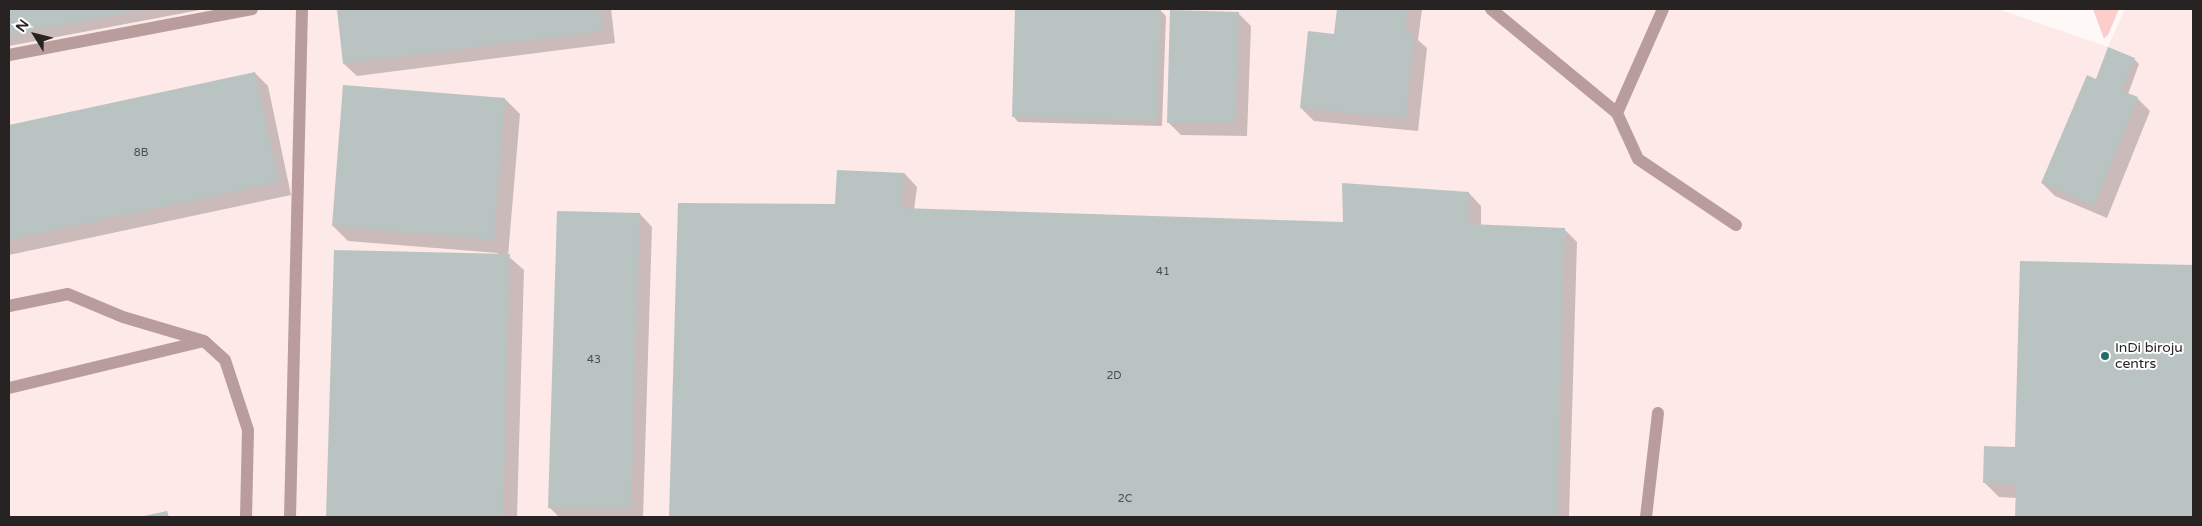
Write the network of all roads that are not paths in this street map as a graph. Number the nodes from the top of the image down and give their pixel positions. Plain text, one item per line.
1 (252, 9) edge
2 (302, 9) edge
3 (1491, 9) edge
4 (1663, 9) edge
5 (9, 54) edge
6 (1617, 112) junction
7 (1736, 225) dead end
8 (9, 306) edge
9 (204, 341) junction
10 (9, 388) edge
11 (1658, 413) dead end
12 (246, 517) edge
13 (290, 517) edge
14 (1646, 517) edge

1 - 5 street
2 - 13 street
3 - 6 street
4 - 6 street
6 - 7 street
8 - 9 street
9 - 10 street
9 - 12 street
11 - 14 street

